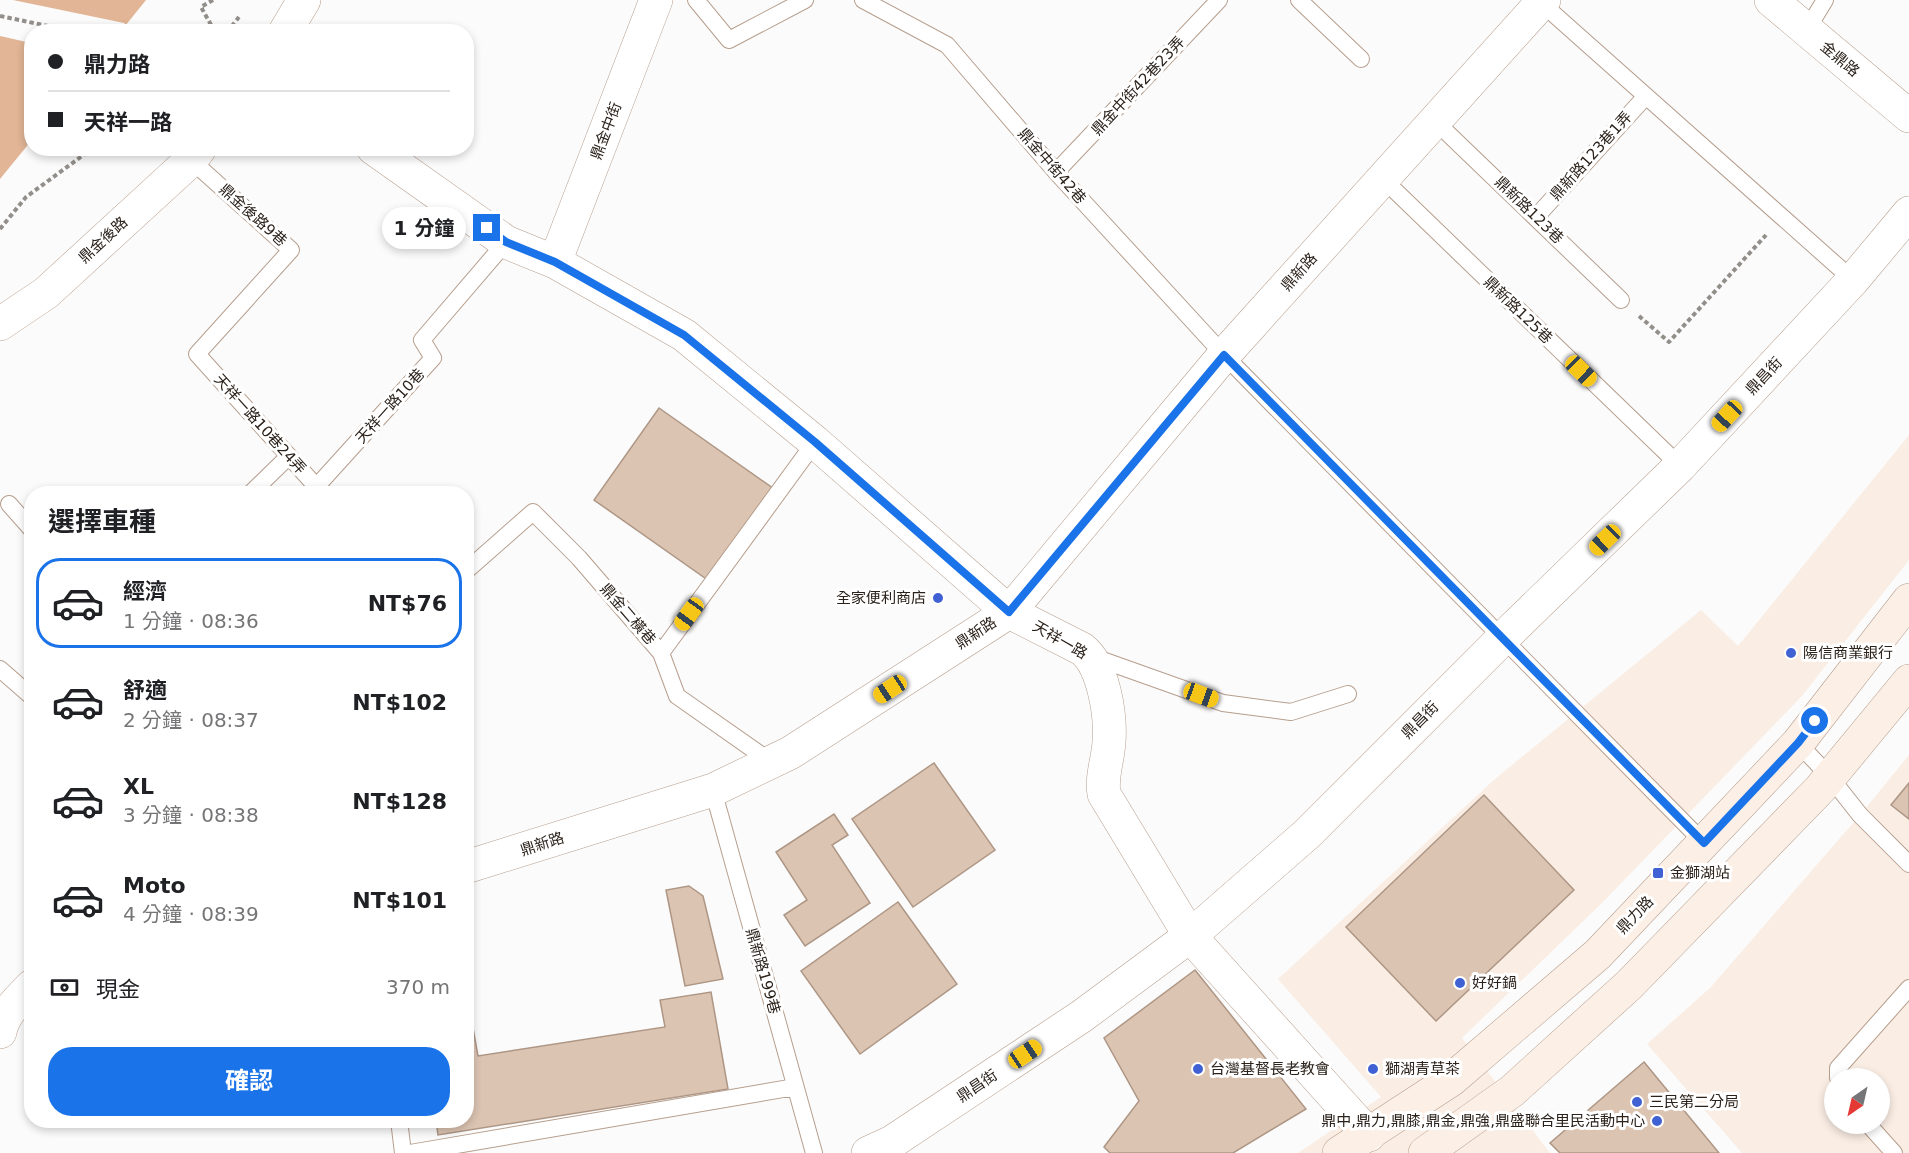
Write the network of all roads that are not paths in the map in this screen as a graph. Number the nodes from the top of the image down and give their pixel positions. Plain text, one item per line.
1 (304, 0) edge
2 (656, 0) edge
3 (696, 0) edge
4 (806, 0) edge
5 (863, 0) edge
6 (1219, 0) edge
7 (1299, 0) edge
8 (1771, 0) edge
9 (1825, 0) edge
10 (1541, 1) edge
11 (290, 24) edge
12 (1806, 31) junction
13 (1360, 58) dead end
14 (1646, 96) junction
15 (1909, 116) edge
16 (1435, 122) junction
17 (194, 156) edge
18 (198, 156) edge
19 (384, 156) edge
20 (1056, 172) junction
21 (1383, 179) junction
22 (1909, 213) edge
23 (1536, 217) junction
24 (506, 242) junction
25 (555, 262) junction
26 (1853, 280) junction
27 (1621, 300) road end
28 (0, 324) edge
29 (197, 354) joint
30 (1224, 355) junction
31 (815, 442) junction
32 (289, 456) junction
33 (1680, 466) junction
34 (258, 486) edge
35 (316, 486) edge
36 (323, 486) edge
37 (9, 504) dead end
38 (24, 521) edge
39 (474, 564) edge
40 (1909, 600) edge
41 (1009, 612) junction
42 (1502, 639) junction
43 (661, 653) junction
44 (1090, 655) junction
45 (0, 669) edge
46 (1909, 681) edge
47 (24, 690) edge
48 (1348, 694) dead end
49 (1798, 743) junction
50 (771, 762) junction
51 (1830, 777) junction
52 (712, 790) junction
53 (1704, 843) junction
54 (474, 864) edge
55 (1909, 864) edge
56 (1190, 936) junction
57 (1909, 988) edge
58 (24, 994) edge
59 (0, 1027) edge
60 (1838, 1068) edge
61 (795, 1087) junction
62 (400, 1128) edge
63 (1877, 1134) edge
64 (1377, 1144) edge
65 (403, 1153) edge
66 (410, 1153) edge
67 (814, 1153) edge
68 (868, 1153) edge
69 (1339, 1153) edge
70 (1425, 1153) edge
71 (1894, 1153) edge

1 - 11 street
2 - 25 street, 鼎金中街
3 - 4 lane
5 - 20 lane, 鼎金中街42巷
6 - 20 lane, 鼎金中街42巷23弄
7 - 13 lane
8 - 12 street, 金鼎路
9 - 12 lane
10 - 14 lane
10 - 16 street, 鼎新路
12 - 15 street, 金鼎路
14 - 23 lane, 鼎新路123巷1弄
14 - 26 lane
16 - 21 street, 鼎新路
16 - 23 lane, 鼎新路123巷
17 - 28 street, 鼎金後路
18 - 29 lane, 鼎金後路9巷
19 - 24 street, 天祥一路
20 - 30 lane, 鼎金中街42巷
21 - 30 street, 鼎新路
21 - 33 lane, 鼎新路125巷
22 - 26 street, 鼎昌街
23 - 27 lane, 鼎新路123巷
24 - 25 street, 天祥一路
24 - 36 lane, 天祥一路10巷
25 - 31 street, 天祥一路
26 - 33 street, 鼎昌街
29 - 32 lane, 天祥一路10巷24弄
30 - 41 street, 鼎新路
30 - 42 lane, 鼎金中街42巷
31 - 41 street, 天祥一路
31 - 43 lane
32 - 34 lane
32 - 35 lane, 天祥一路10巷24弄
33 - 42 street, 鼎昌街
37 - 38 lane
39 - 43 lane, 鼎金二橫巷
40 - 49 street, 鼎力路
41 - 44 street, 天祥一路
41 - 50 street, 鼎新路
42 - 53 lane, 鼎金中街42巷
42 - 56 street, 鼎昌街
43 - 50 lane, 鼎金二橫巷
44 - 48 lane
44 - 56 street, 天祥一路
45 - 47 lane
46 - 51 street
49 - 51 lane
49 - 53 street, 鼎力路
50 - 52 street, 鼎新路
51 - 55 lane
51 - 70 street
52 - 54 street, 鼎新路
52 - 61 lane, 鼎新路199巷
53 - 64 street, 鼎力路
56 - 64 street, 天祥一路
56 - 68 street, 鼎昌街
57 - 60 lane
58 - 59 street
61 - 66 lane
61 - 67 lane, 鼎新路199巷
62 - 65 lane
63 - 71 lane
64 - 69 street, 鼎力路

